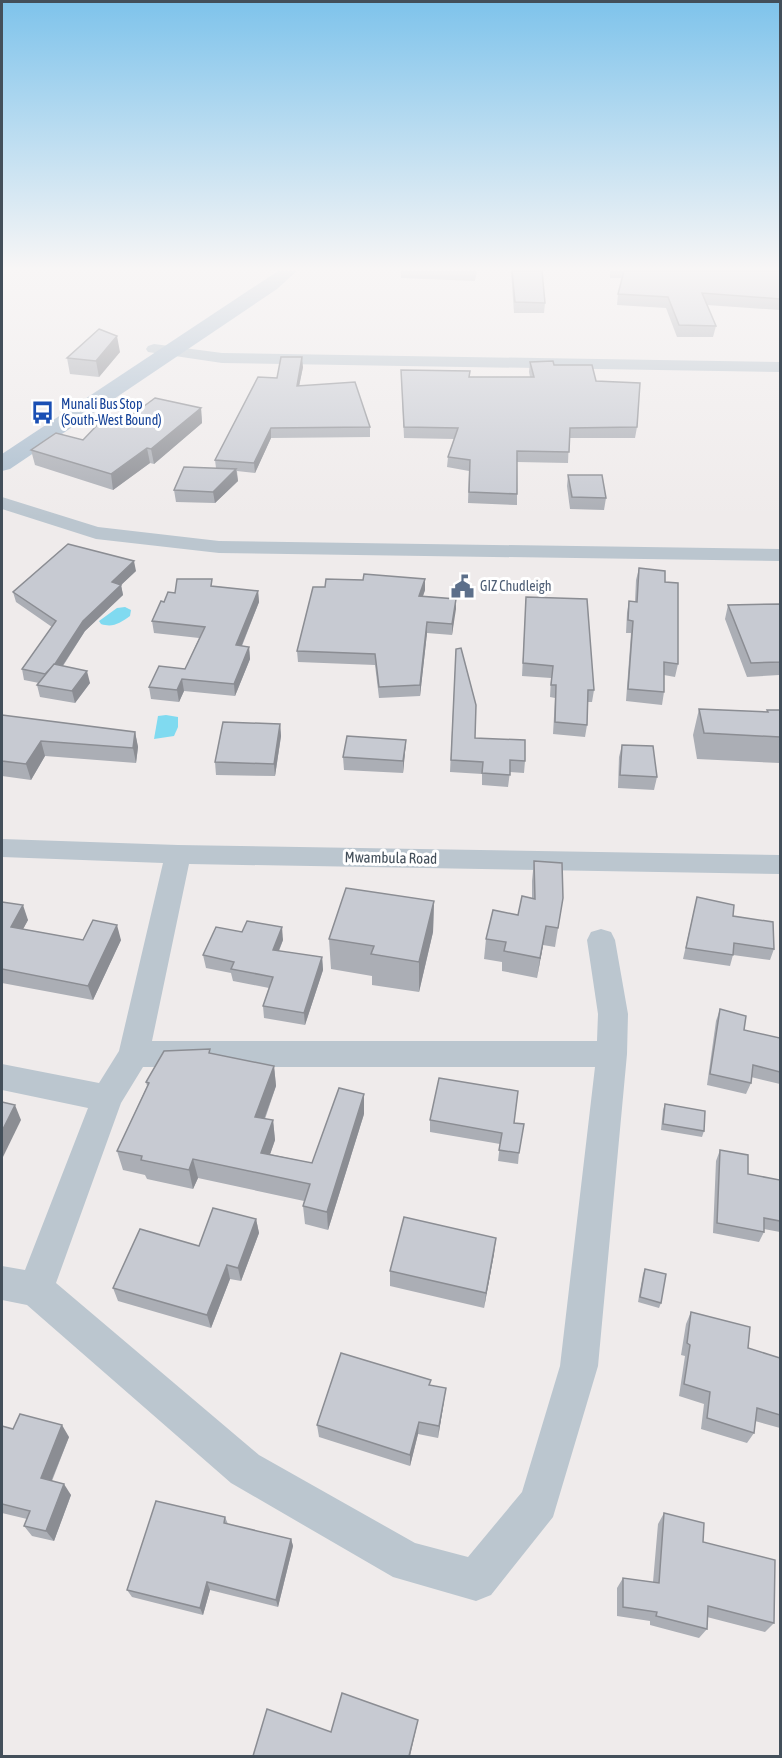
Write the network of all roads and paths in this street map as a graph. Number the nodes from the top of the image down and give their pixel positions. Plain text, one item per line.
1 (158, 353) edge
2 (158, 353) edge
3 (179, 353) edge
4 (780, 367) edge
5 (2, 451) edge
6 (2, 464) edge
7 (2, 503) edge
8 (780, 555) edge
9 (2, 848) edge
10 (178, 854) junction
11 (780, 864) edge
12 (601, 940) dead end
13 (134, 1054) junction
14 (612, 1054) junction
15 (2, 1077) edge
16 (107, 1098) junction
17 (2, 1283) edge
18 (36, 1289) junction

1 - 5 main road
2 - 6 main road
3 - 4 street
7 - 8 street
9 - 10 street, Mwambula Road
10 - 11 street, Mwambula Road
10 - 13 street
12 - 14 street
13 - 14 street
13 - 16 street
14 - 18 street
15 - 16 street
16 - 18 street
17 - 18 street

